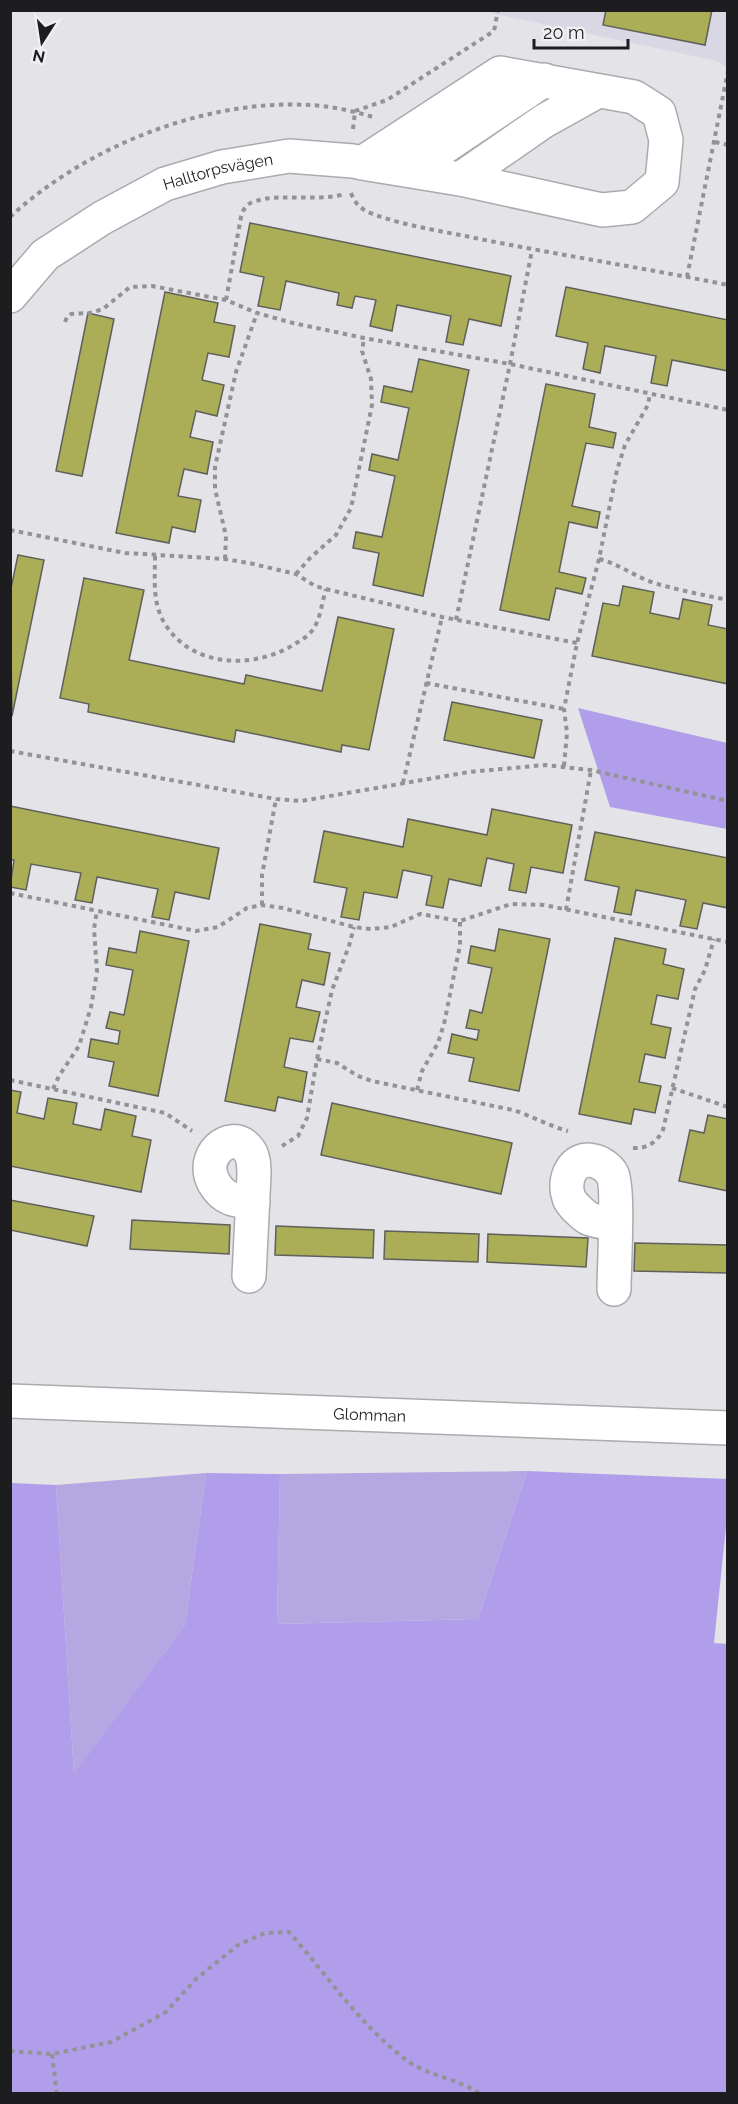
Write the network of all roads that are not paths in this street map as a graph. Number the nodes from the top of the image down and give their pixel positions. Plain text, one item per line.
1 (544, 80) junction
2 (596, 92) junction
3 (410, 170) junction
4 (354, 172) junction
5 (460, 179) junction
6 (10, 296) edge
7 (253, 1202) junction
8 (614, 1223) dead end
9 (249, 1276) dead end
10 (614, 1288) dead end
11 (10, 1401) edge
12 (728, 1428) edge

1 - 2 street, Halltorpsvägen
1 - 3 street
1 - 4 street, Halltorpsvägen
2 - 5 street
2 - 5 street, Halltorpsvägen
3 - 4 street, Halltorpsvägen
3 - 5 street, Halltorpsvägen
4 - 6 street, Halltorpsvägen
7 - 7 street
7 - 9 street
8 - 10 street
11 - 12 street, Glomman

